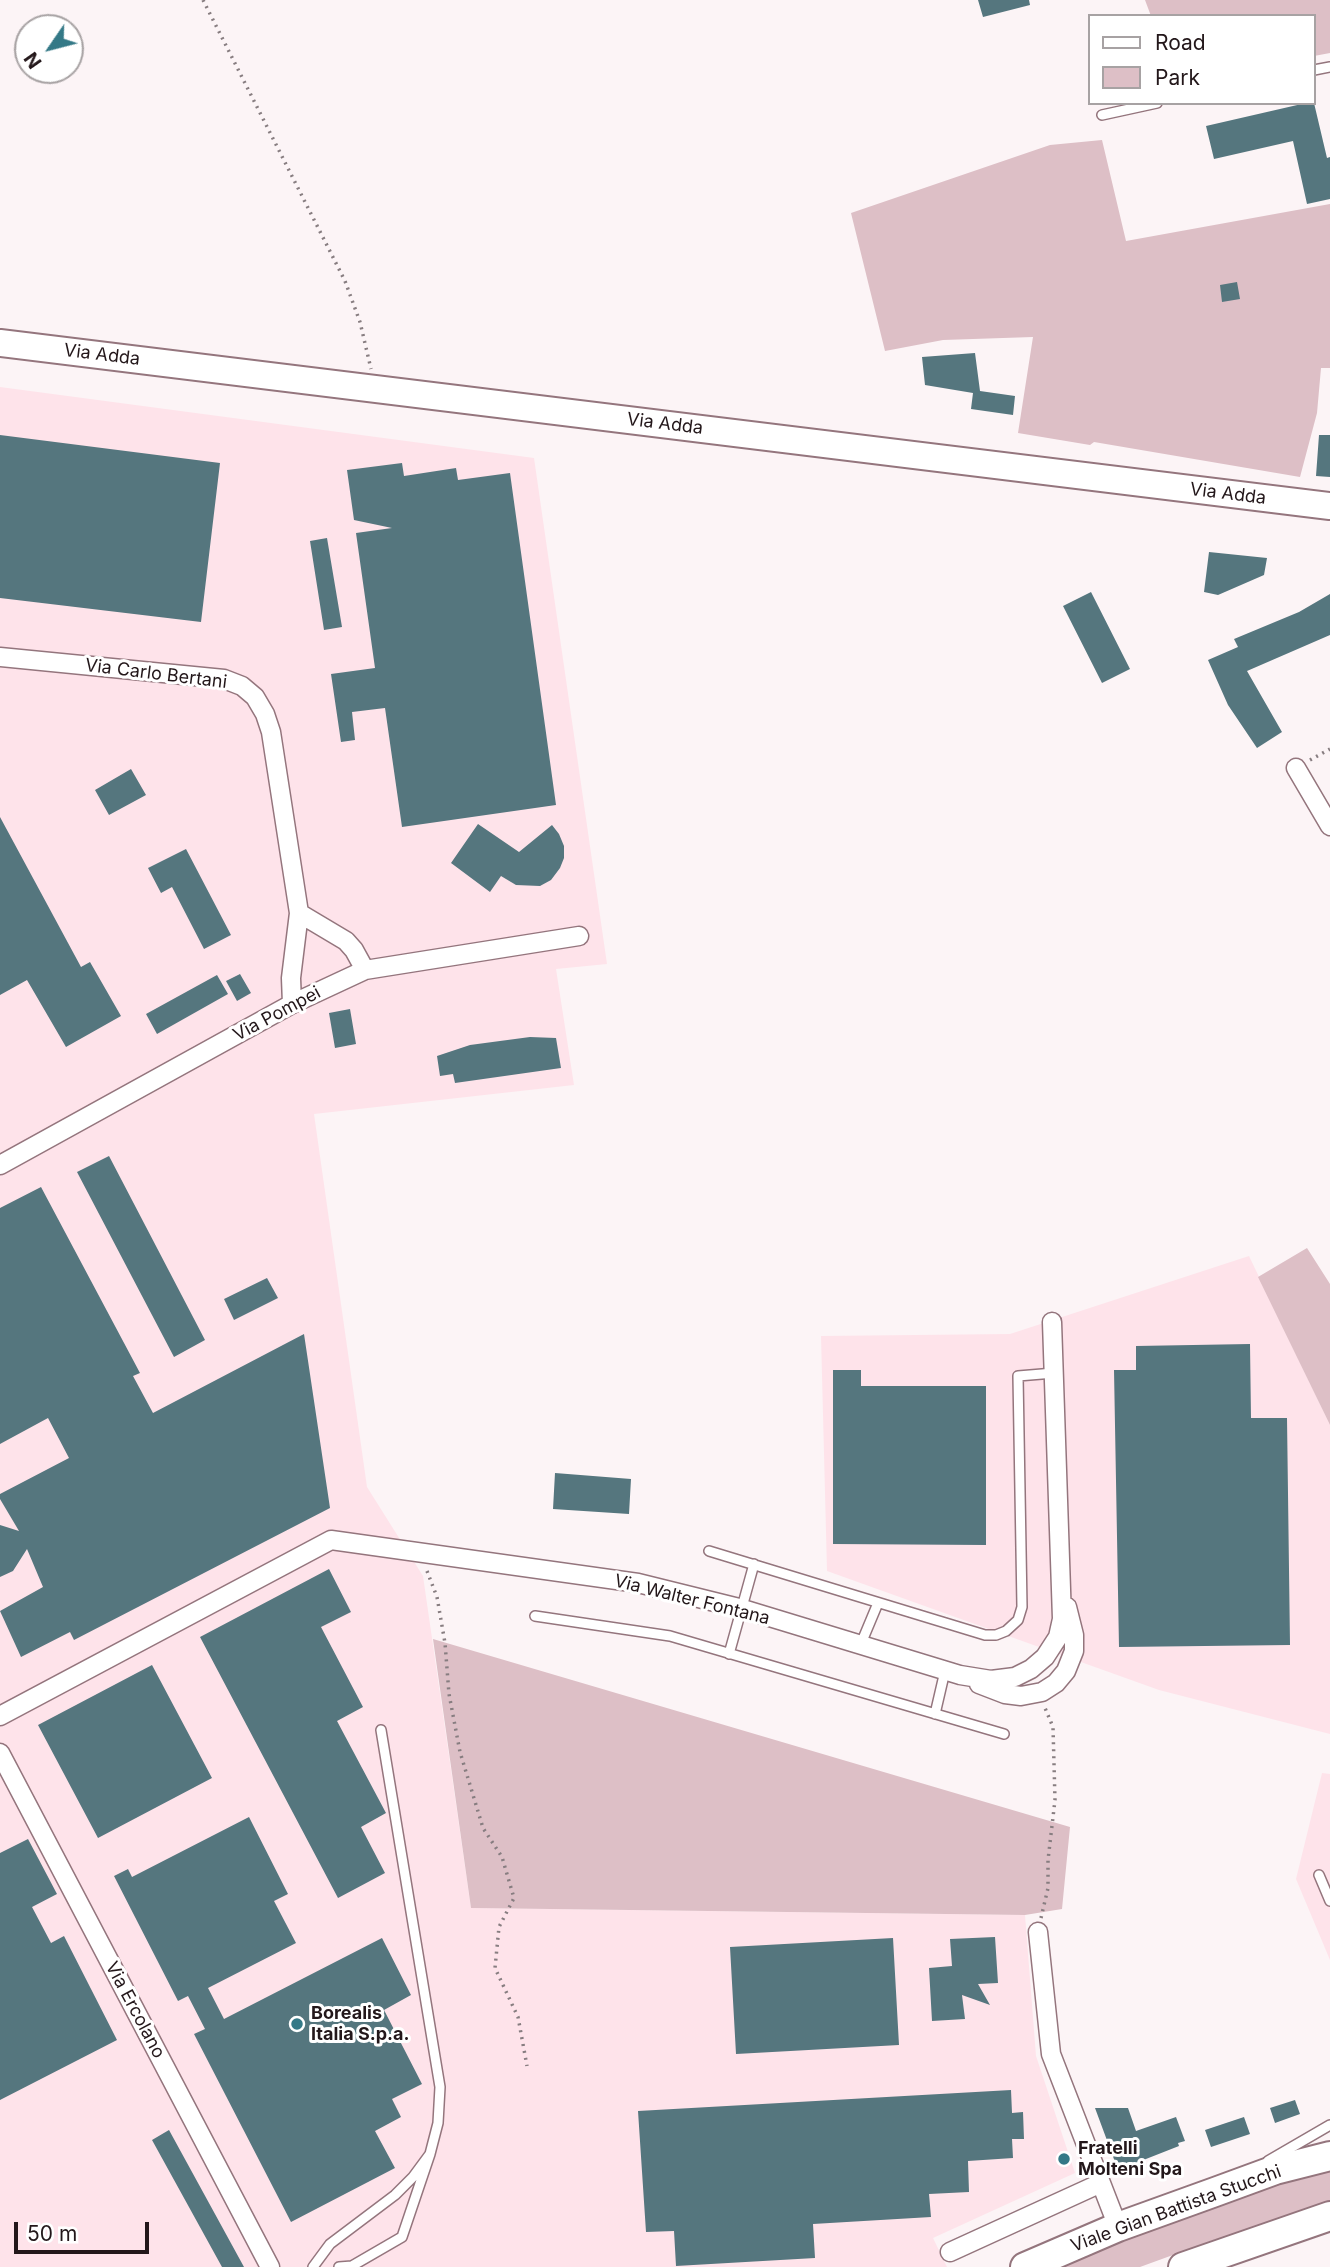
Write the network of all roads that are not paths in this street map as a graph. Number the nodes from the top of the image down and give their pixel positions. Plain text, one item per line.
1 (1148, 105) edge
2 (1102, 115) dead end
3 (0, 343) edge
4 (1330, 506) edge
5 (0, 657) edge
6 (1296, 768) road end
7 (1330, 826) edge
8 (299, 913) junction
9 (579, 936) dead end
10 (365, 970) junction
11 (292, 1004) junction
12 (0, 1165) edge
13 (1052, 1322) dead end
14 (1055, 1373) junction
15 (709, 1551) dead end
16 (754, 1564) junction
17 (1062, 1586) junction
18 (878, 1603) junction
19 (743, 1609) junction
20 (535, 1616) dead end
21 (860, 1646) junction
22 (729, 1654) junction
23 (953, 1673) junction
24 (935, 1714) junction
25 (0, 1716) edge
26 (381, 1730) dead end
27 (1004, 1734) dead end
28 (0, 1753) edge
29 (1319, 1875) dead end
30 (1330, 1901) edge
31 (1038, 1932) road end
32 (1330, 2125) edge
33 (430, 2154) junction
34 (1330, 2157) edge
35 (1101, 2183) junction
36 (1215, 2192) junction
37 (1330, 2216) edge
38 (1118, 2227) junction
39 (950, 2252) dead end
40 (270, 2267) edge
41 (313, 2267) edge
42 (339, 2267) edge
43 (1025, 2267) edge
44 (1183, 2267) edge

1 - 2 lane
3 - 4 main road, Via Adda
5 - 8 street, Via Carlo Bertani
6 - 7 street
8 - 10 street
8 - 11 street, Via Carlo Bertani
9 - 10 street, Via Pompei
10 - 11 street, Via Pompei
11 - 12 street, Via Pompei
13 - 14 street, Via Walter Fontana
14 - 17 street, Via Walter Fontana
14 - 18 lane
15 - 16 lane
16 - 18 lane
16 - 19 lane
17 - 23 street, Via Walter Fontana
17 - 23 street, Via Walter Fontana
18 - 21 lane
19 - 21 street, Via Walter Fontana
19 - 22 lane
19 - 25 street, Via Walter Fontana
20 - 22 lane
21 - 23 street, Via Walter Fontana
22 - 24 lane
23 - 24 lane
24 - 27 lane
26 - 33 lane
28 - 40 street, Via Ercolano
29 - 30 lane
31 - 35 street
32 - 36 lane
33 - 41 lane
33 - 42 lane
34 - 36 main road, Viale Gian Battista Stucchi
35 - 38 street
35 - 39 street
36 - 38 main road, Viale Gian Battista Stucchi
37 - 44 main road
38 - 43 main road, Viale Gian Battista Stucchi

